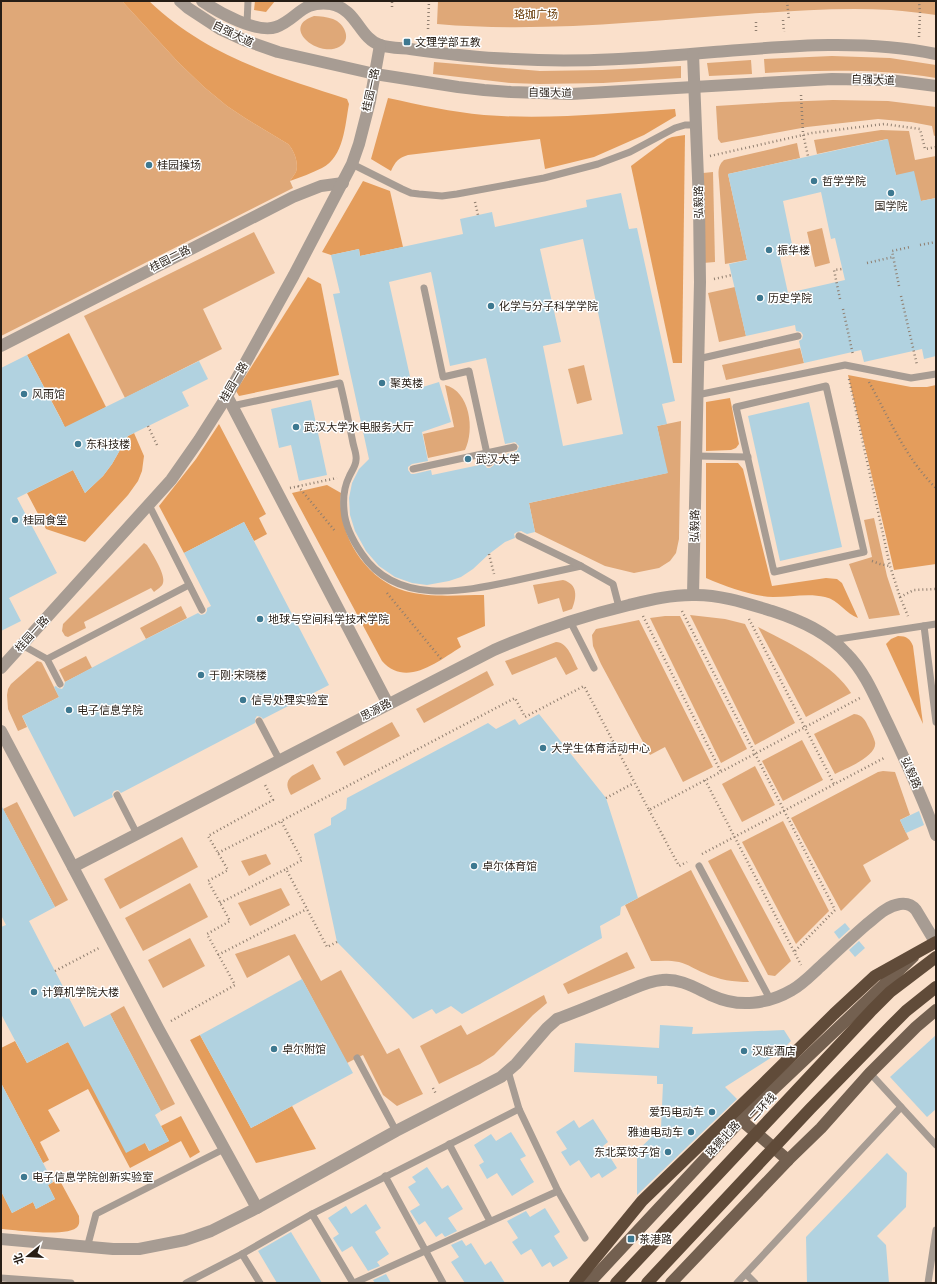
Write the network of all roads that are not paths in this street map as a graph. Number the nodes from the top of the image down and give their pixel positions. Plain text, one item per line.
1 (180, 1) edge
2 (202, 1) edge
3 (248, 1) edge
4 (247, 24) junction
5 (380, 45) junction
6 (693, 54) junction
7 (936, 54) edge
8 (375, 74) junction
9 (936, 86) edge
10 (695, 87) junction
11 (696, 126) junction
12 (352, 164) junction
13 (343, 182) junction
14 (424, 288) dead end
15 (798, 336) dead end
16 (1, 346) edge
17 (698, 359) junction
18 (936, 374) edge
19 (697, 395) junction
20 (229, 401) junction
21 (514, 447) dead end
22 (486, 453) junction
23 (696, 456) junction
24 (748, 457) junction
25 (488, 463) dead end
26 (413, 469) dead end
27 (149, 505) junction
28 (519, 536) dead end
29 (581, 566) junction
30 (189, 585) junction
31 (693, 595) junction
32 (619, 608) junction
33 (202, 610) dead end
34 (570, 621) junction
35 (936, 624) edge
36 (924, 626) junction
37 (832, 640) junction
38 (22, 645) junction
39 (47, 659) junction
40 (1, 668) edge
41 (594, 668) dead end
42 (60, 684) dead end
43 (388, 704) junction
44 (259, 721) dead end
45 (936, 722) edge
46 (1, 731) edge
47 (280, 761) junction
48 (117, 795) dead end
49 (137, 834) junction
50 (936, 835) edge
51 (700, 866) dead end
52 (73, 867) junction
53 (935, 940) edge
54 (936, 957) edge
55 (936, 987) edge
56 (770, 999) junction
57 (936, 1010) edge
58 (357, 1058) dead end
59 (508, 1071) junction
60 (870, 1073) junction
61 (901, 1107) junction
62 (519, 1109) junction
63 (742, 1120) junction
64 (396, 1131) junction
65 (448, 1144) junction
66 (936, 1145) edge
67 (224, 1149) junction
68 (788, 1160) junction
69 (385, 1176) junction
70 (558, 1191) junction
71 (257, 1208) junction
72 (312, 1214) junction
73 (490, 1221) junction
74 (936, 1232) edge
75 (586, 1238) dead end
76 (1, 1239) edge
77 (87, 1248) junction
78 (425, 1251) junction
79 (242, 1254) junction
80 (746, 1274) junction
81 (929, 1275) junction
82 (1, 1278) edge
83 (34, 1282) edge
84 (71, 1283) edge
85 (186, 1283) edge
86 (260, 1283) edge
87 (354, 1283) edge
88 (443, 1283) edge
89 (575, 1283) edge
90 (589, 1283) edge
91 (616, 1283) edge
92 (647, 1283) edge
93 (671, 1283) edge
94 (738, 1283) edge
95 (755, 1283) edge
96 (920, 1283) edge
97 (928, 1283) edge

1 - 8 street, 自强大道
2 - 4 street, 自强大道
3 - 4 lane
4 - 5 street, 自强大道
5 - 6 street
5 - 8 street, 桂园一路
6 - 7 street
6 - 10 street, 弘毅路
8 - 10 street, 自强大道
8 - 12 street, 桂园一路
9 - 10 street, 自强大道
10 - 11 street, 弘毅路
11 - 12 lane
11 - 17 street, 弘毅路
12 - 13 street, 桂园一路
13 - 16 street, 桂园二路
13 - 20 street, 桂园一路
14 - 22 lane
15 - 17 lane
17 - 19 street, 弘毅路
18 - 19 lane
19 - 23 street, 弘毅路
20 - 27 street, 桂园一路
20 - 29 lane
20 - 43 street
21 - 22 lane
22 - 25 lane
22 - 26 lane
23 - 24 lane
23 - 31 street, 弘毅路
24 - 24 lane
27 - 30 lane
27 - 38 street, 桂园一路
28 - 29 lane
29 - 32 lane
30 - 33 lane
30 - 39 lane
31 - 32 street, 思源路
31 - 37 street, 弘毅路
32 - 34 street, 思源路
34 - 41 lane
34 - 43 street, 思源路
35 - 36 lane
36 - 37 lane
36 - 45 lane
37 - 50 street, 弘毅路
38 - 39 lane
38 - 40 street, 桂园一路
39 - 42 lane
43 - 47 street, 思源路
44 - 47 lane
46 - 52 street
47 - 49 street, 思源路
48 - 49 lane
49 - 52 street, 思源路
51 - 56 lane
52 - 67 street
53 - 56 street
53 - 63 main road, 珞狮北路
53 - 89 highway, bridge
54 - 91 highway, 二环线, bridge
55 - 92 highway, bridge
56 - 59 street
57 - 60 main road
58 - 64 lane
59 - 62 lane
59 - 64 street
60 - 61 lane
60 - 68 main road
61 - 66 lane
61 - 80 lane
62 - 65 lane
62 - 70 lane
63 - 68 main road
63 - 90 main road, 珞狮北路
64 - 71 street
65 - 69 lane
65 - 73 lane
67 - 71 street
67 - 77 lane
68 - 93 main road
69 - 72 lane
69 - 78 lane
70 - 73 lane
70 - 75 lane
71 - 77 street
72 - 79 lane
72 - 87 lane
73 - 78 lane
74 - 81 lane
76 - 77 street
78 - 87 lane
78 - 88 lane
79 - 85 lane
79 - 86 lane
80 - 94 lane
80 - 95 lane
81 - 96 lane
81 - 97 lane
82 - 83 lane
83 - 84 lane

